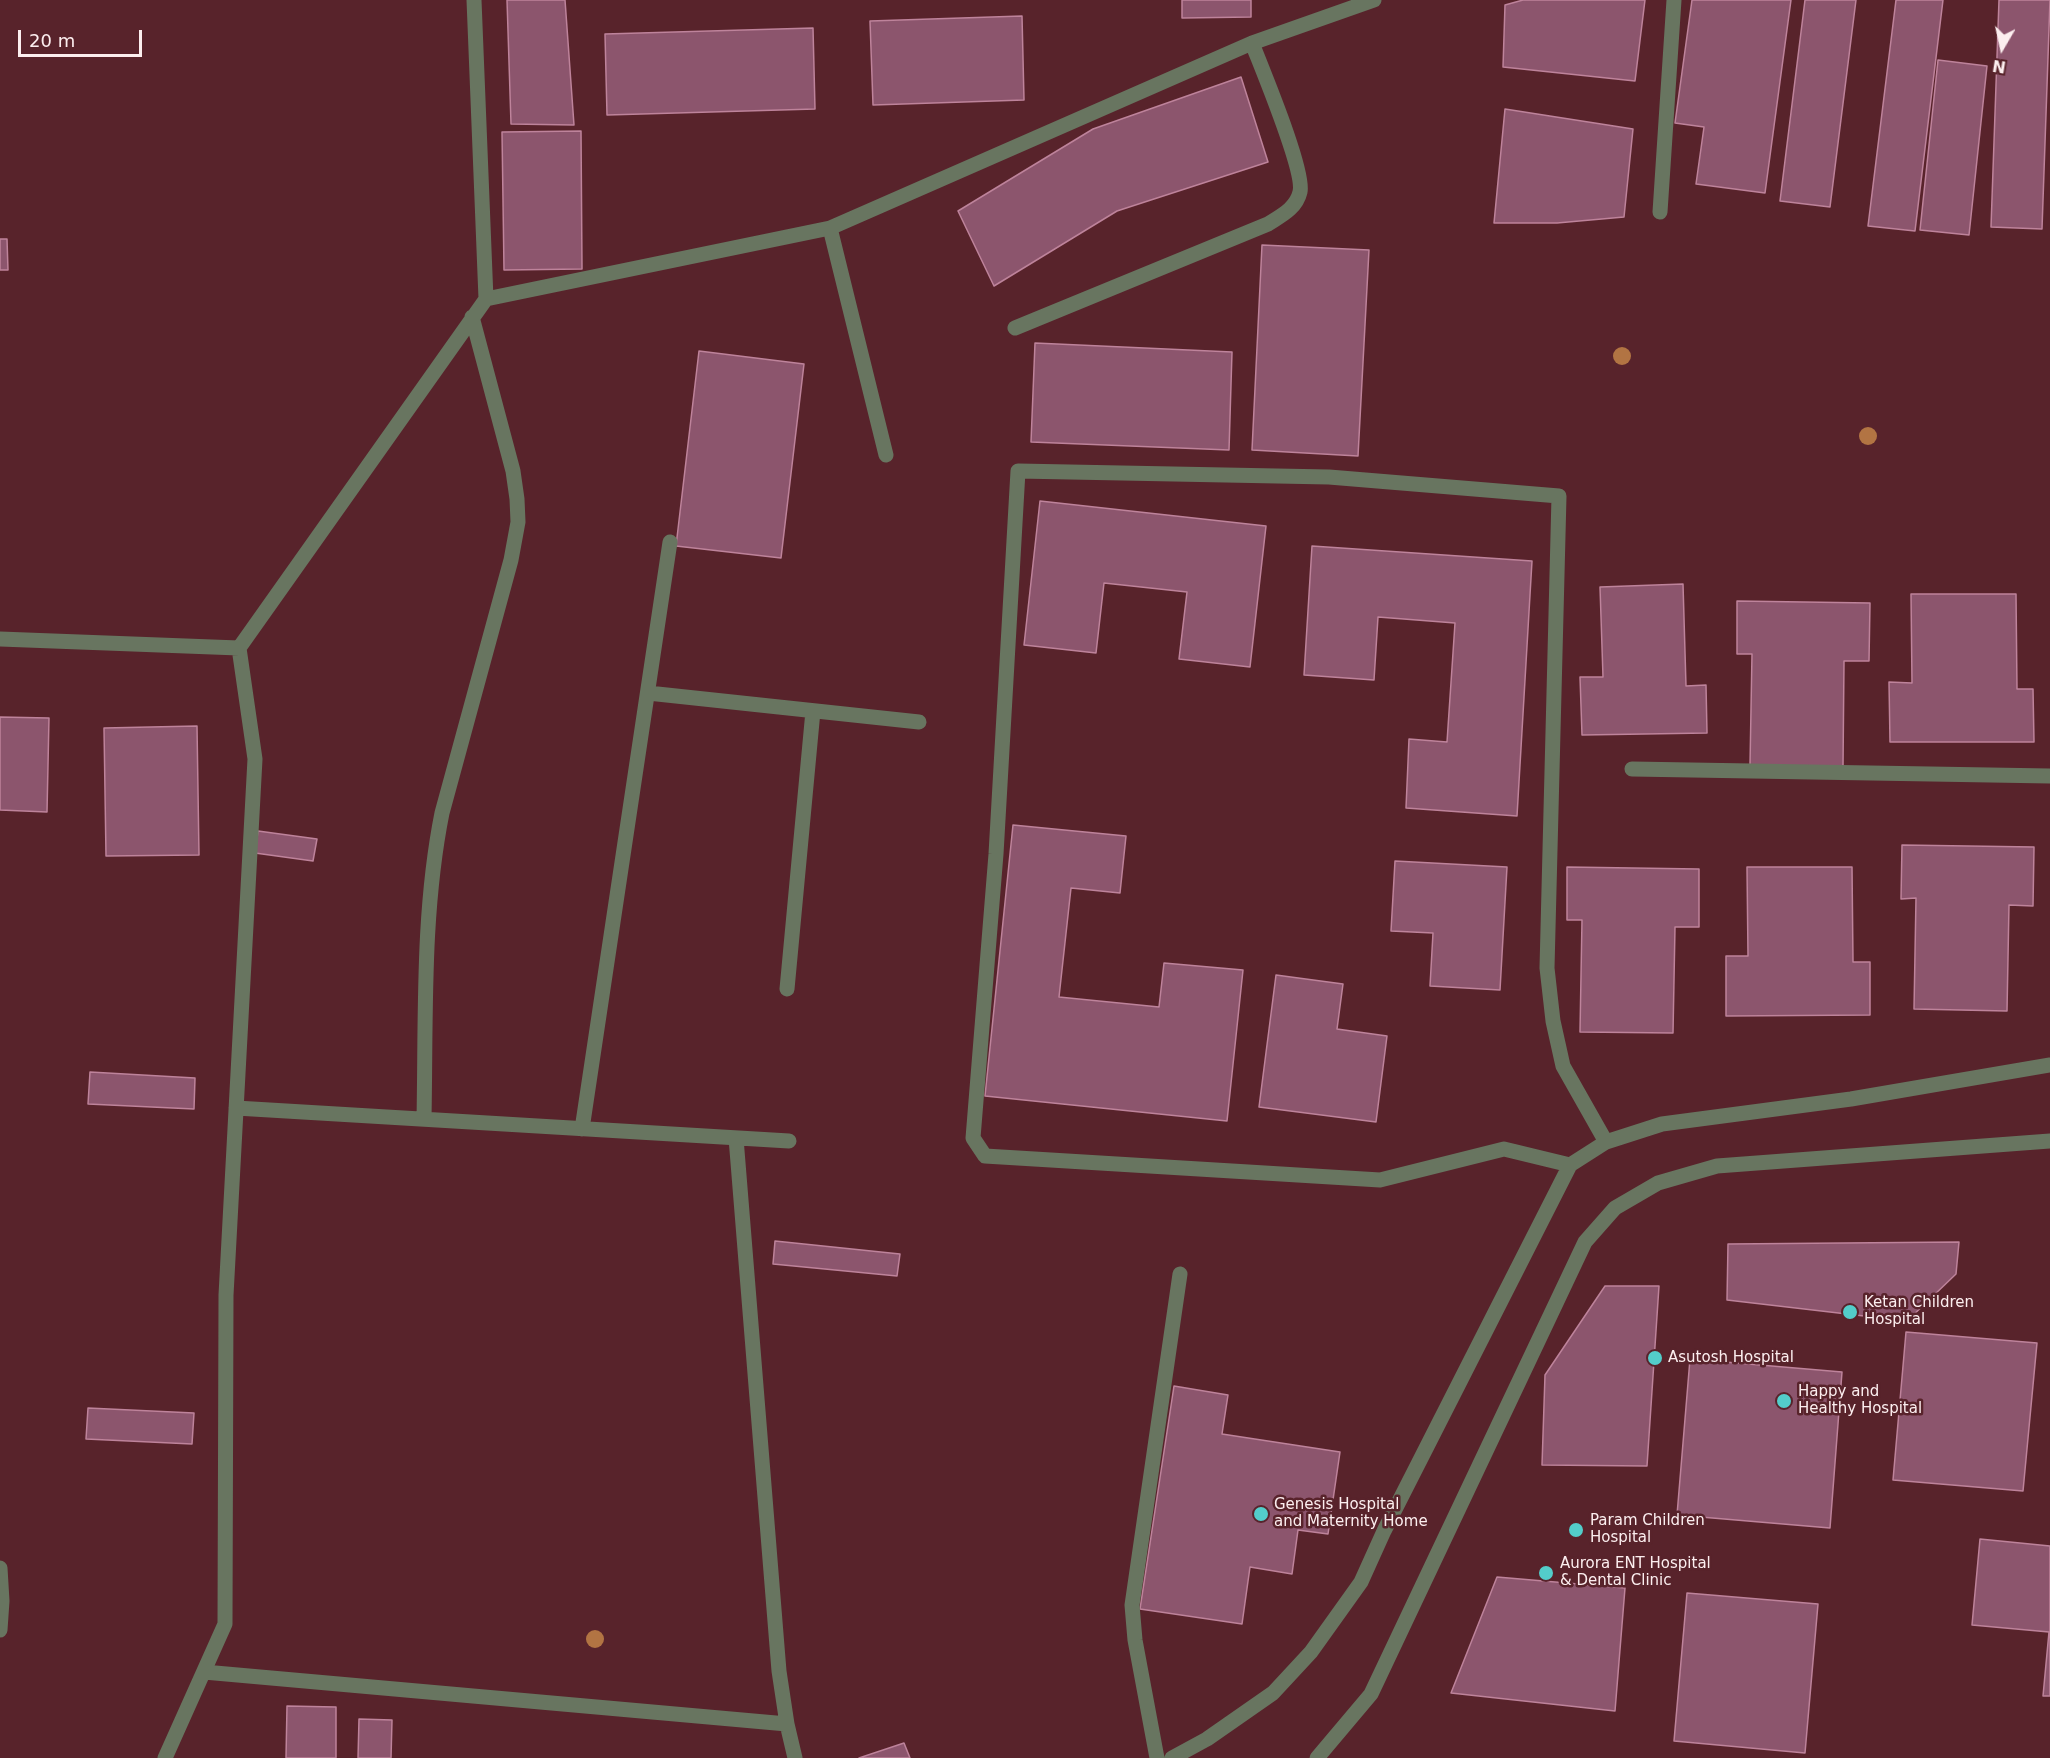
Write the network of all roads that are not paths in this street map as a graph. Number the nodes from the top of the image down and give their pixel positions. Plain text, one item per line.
1 (474, 0) edge
2 (1374, 0) edge
3 (1674, 0) edge
4 (1252, 43) junction
5 (1660, 212) dead end
6 (830, 228) junction
7 (486, 299) junction
8 (472, 317) junction
9 (1015, 328) dead end
10 (886, 455) dead end
11 (670, 542) dead end
12 (0, 639) edge
13 (239, 648) junction
14 (648, 693) junction
15 (813, 711) junction
16 (919, 722) dead end
17 (1632, 769) dead end
18 (2050, 776) edge
19 (787, 989) dead end
20 (2050, 1065) edge
21 (236, 1108) junction
22 (424, 1119) junction
23 (582, 1129) junction
24 (736, 1138) junction
25 (789, 1141) dead end
26 (2050, 1141) edge
27 (1606, 1142) junction
28 (1570, 1165) junction
29 (1180, 1274) dead end
30 (0, 1568) edge
31 (0, 1630) edge
32 (204, 1672) junction
33 (787, 1724) junction
34 (165, 1758) edge
35 (795, 1758) edge
36 (1157, 1758) edge
37 (1172, 1758) edge
38 (1317, 1758) edge

1 - 7 street
2 - 4 street
3 - 5 street
4 - 6 street
4 - 9 street
6 - 7 street
6 - 10 street
7 - 8 street
8 - 13 street
8 - 22 street
11 - 14 street
12 - 13 street
13 - 21 street
14 - 15 street
14 - 23 street
15 - 16 street
15 - 19 street
17 - 18 street
20 - 27 street
21 - 22 street
21 - 32 street
22 - 23 street
23 - 24 street
24 - 25 street
24 - 33 street
26 - 38 street
27 - 28 street
27 - 28 street
28 - 37 street
29 - 36 street
30 - 31 street
32 - 33 street
32 - 34 street
33 - 35 street

